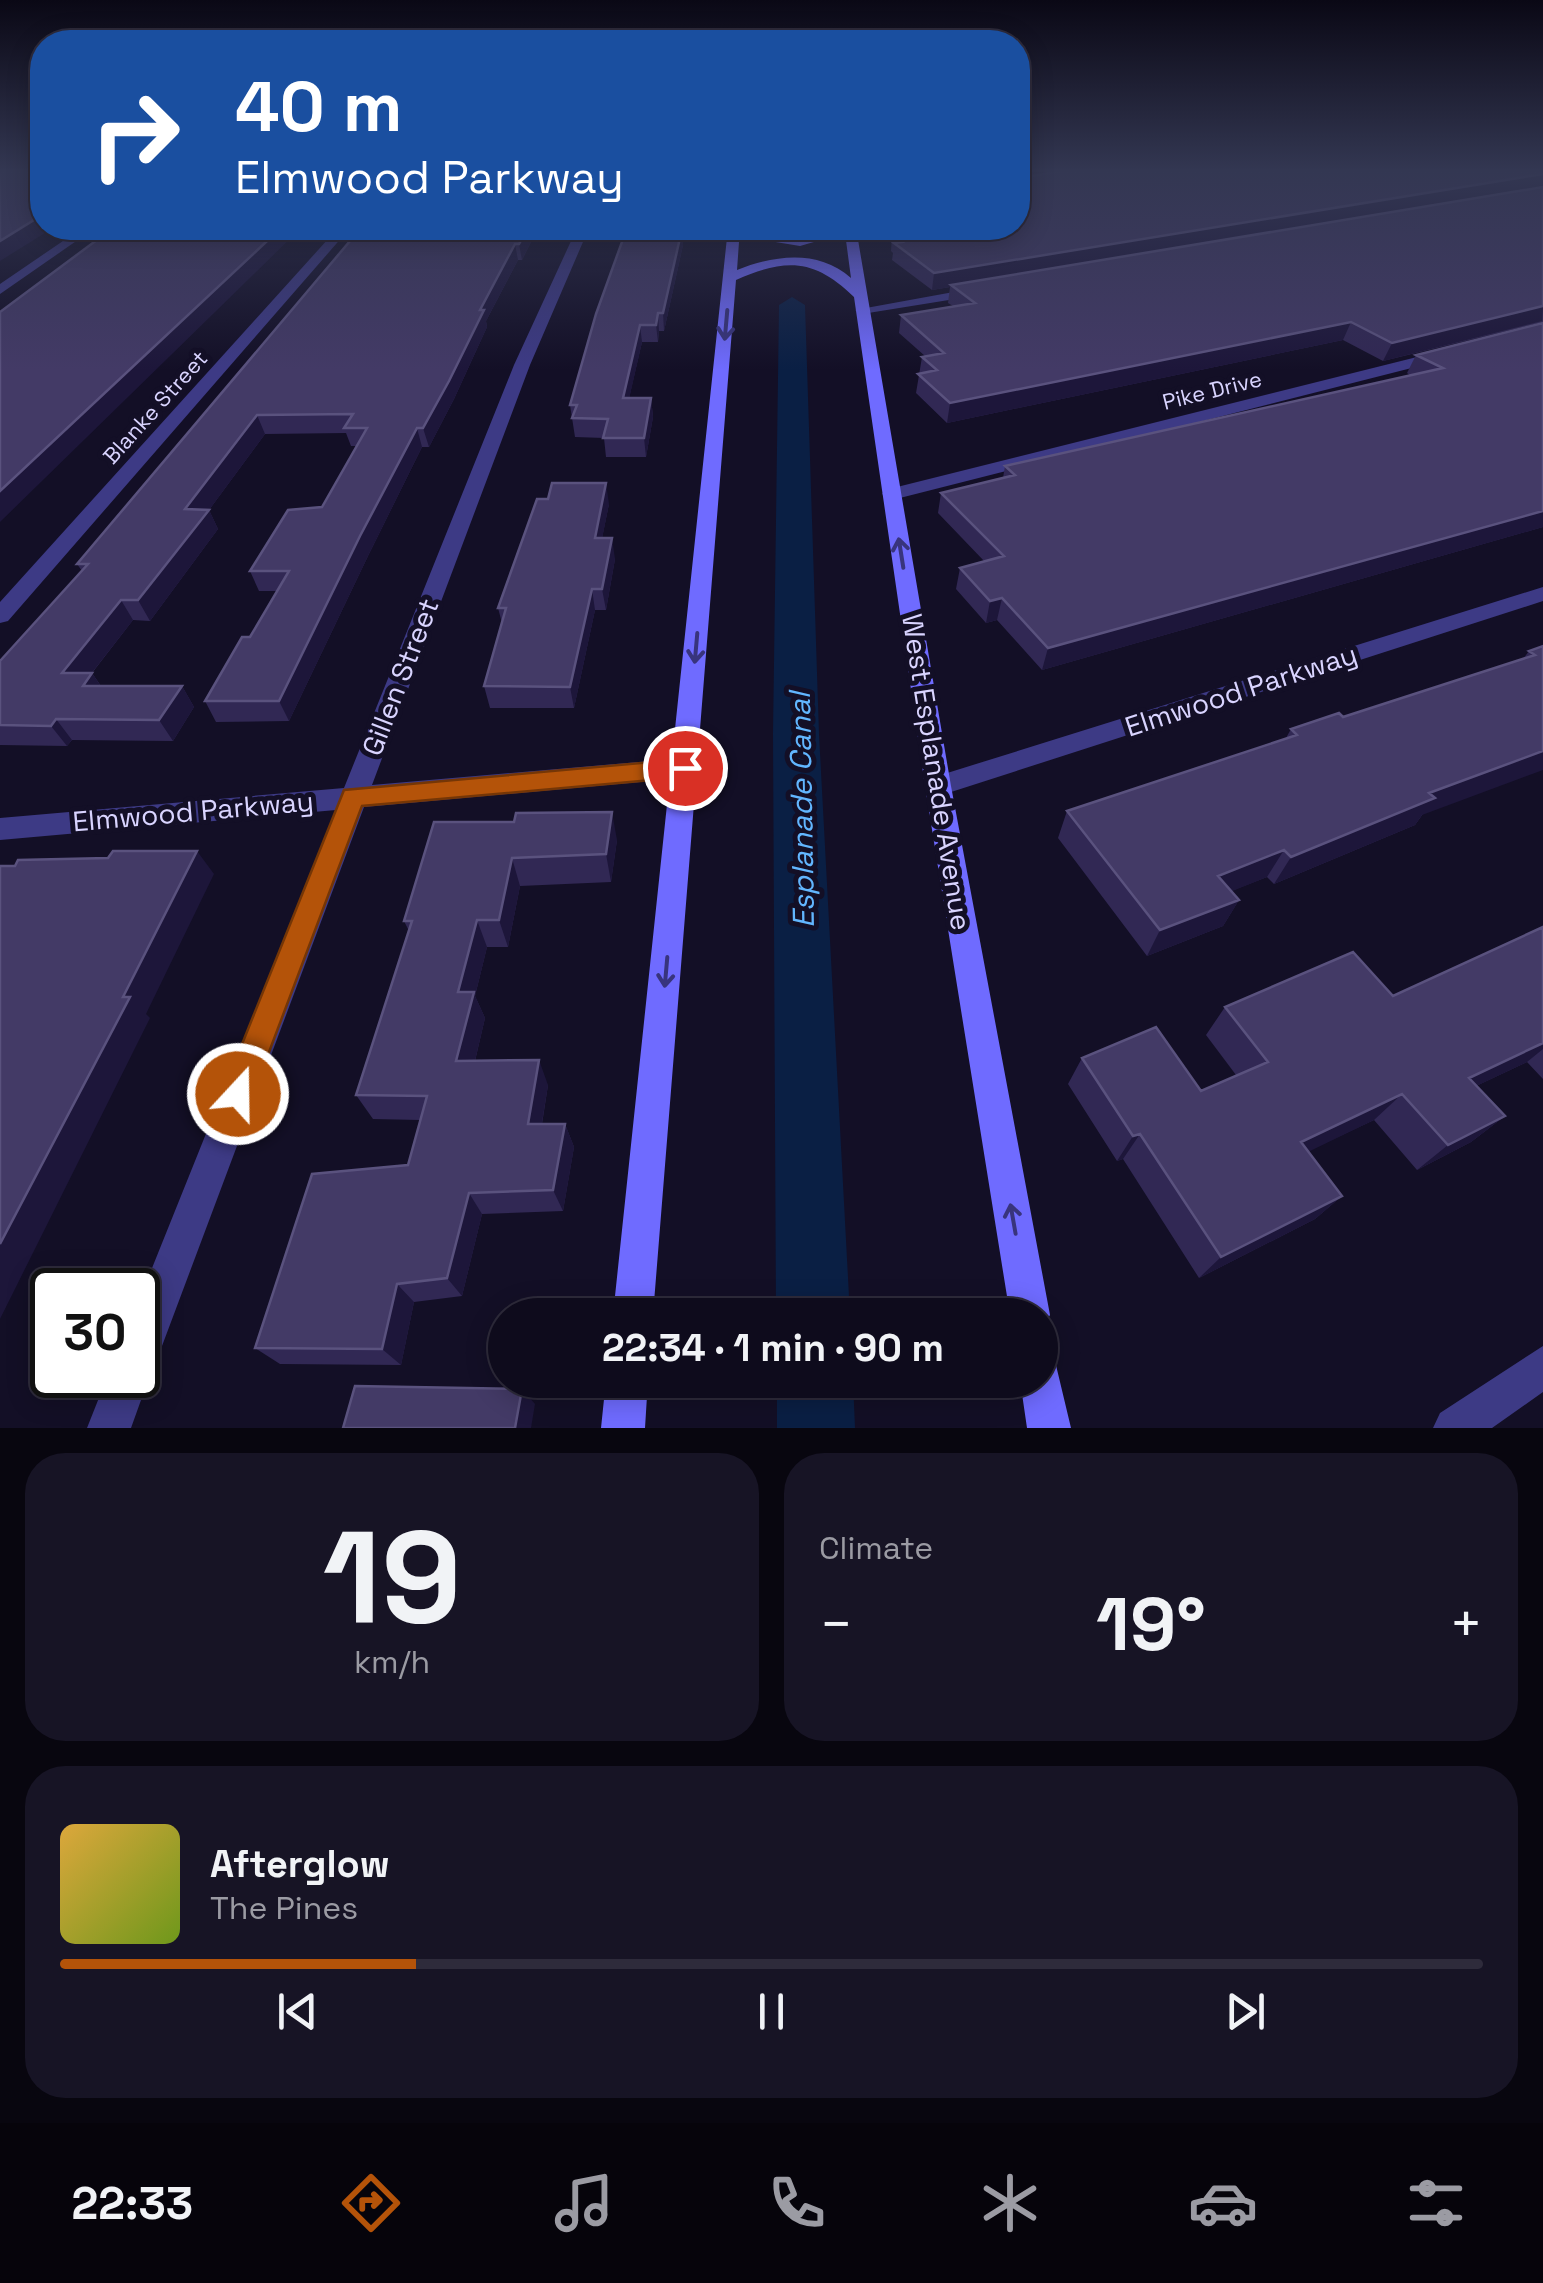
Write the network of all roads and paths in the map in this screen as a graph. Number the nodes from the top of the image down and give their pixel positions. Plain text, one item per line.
1 (72, 240) edge
2 (333, 240) edge
3 (578, 240) edge
4 (733, 240) edge
5 (852, 240) edge
6 (730, 278) junction
7 (1001, 288) edge
8 (0, 290) edge
9 (861, 302) junction
10 (1466, 350) edge
11 (892, 494) junction
12 (1543, 594) edge
13 (0, 616) edge
14 (685, 768) junction
15 (938, 786) junction
16 (353, 797) junction
17 (0, 828) edge
18 (160, 1297) edge
19 (635, 1298) edge
20 (1027, 1298) edge
21 (1543, 1366) edge
22 (121, 1398) edge
23 (625, 1398) edge
24 (1044, 1398) edge
25 (109, 1428) edge
26 (622, 1428) edge
27 (1049, 1428) edge
28 (1456, 1428) edge

1 - 8 street
2 - 13 street, Blanke Street
3 - 16 street, Gillen Street
4 - 6 main road
5 - 9 main road, West Esplanade Avenue
6 - 9 main road
6 -> 14 main road
7 - 9 street
9 - 11 main road, West Esplanade Avenue
10 - 11 street, Pike Drive
15 -> 11 main road, West Esplanade Avenue
12 - 15 street, Elmwood Parkway
14 - 16 street, Elmwood Parkway
14 -> 19 main road
20 -> 15 main road, West Esplanade Avenue
16 - 17 street, Elmwood Parkway
16 - 18 street, Gillen Street
21 - 28 street
22 - 25 street
23 - 26 main road
24 - 27 main road

